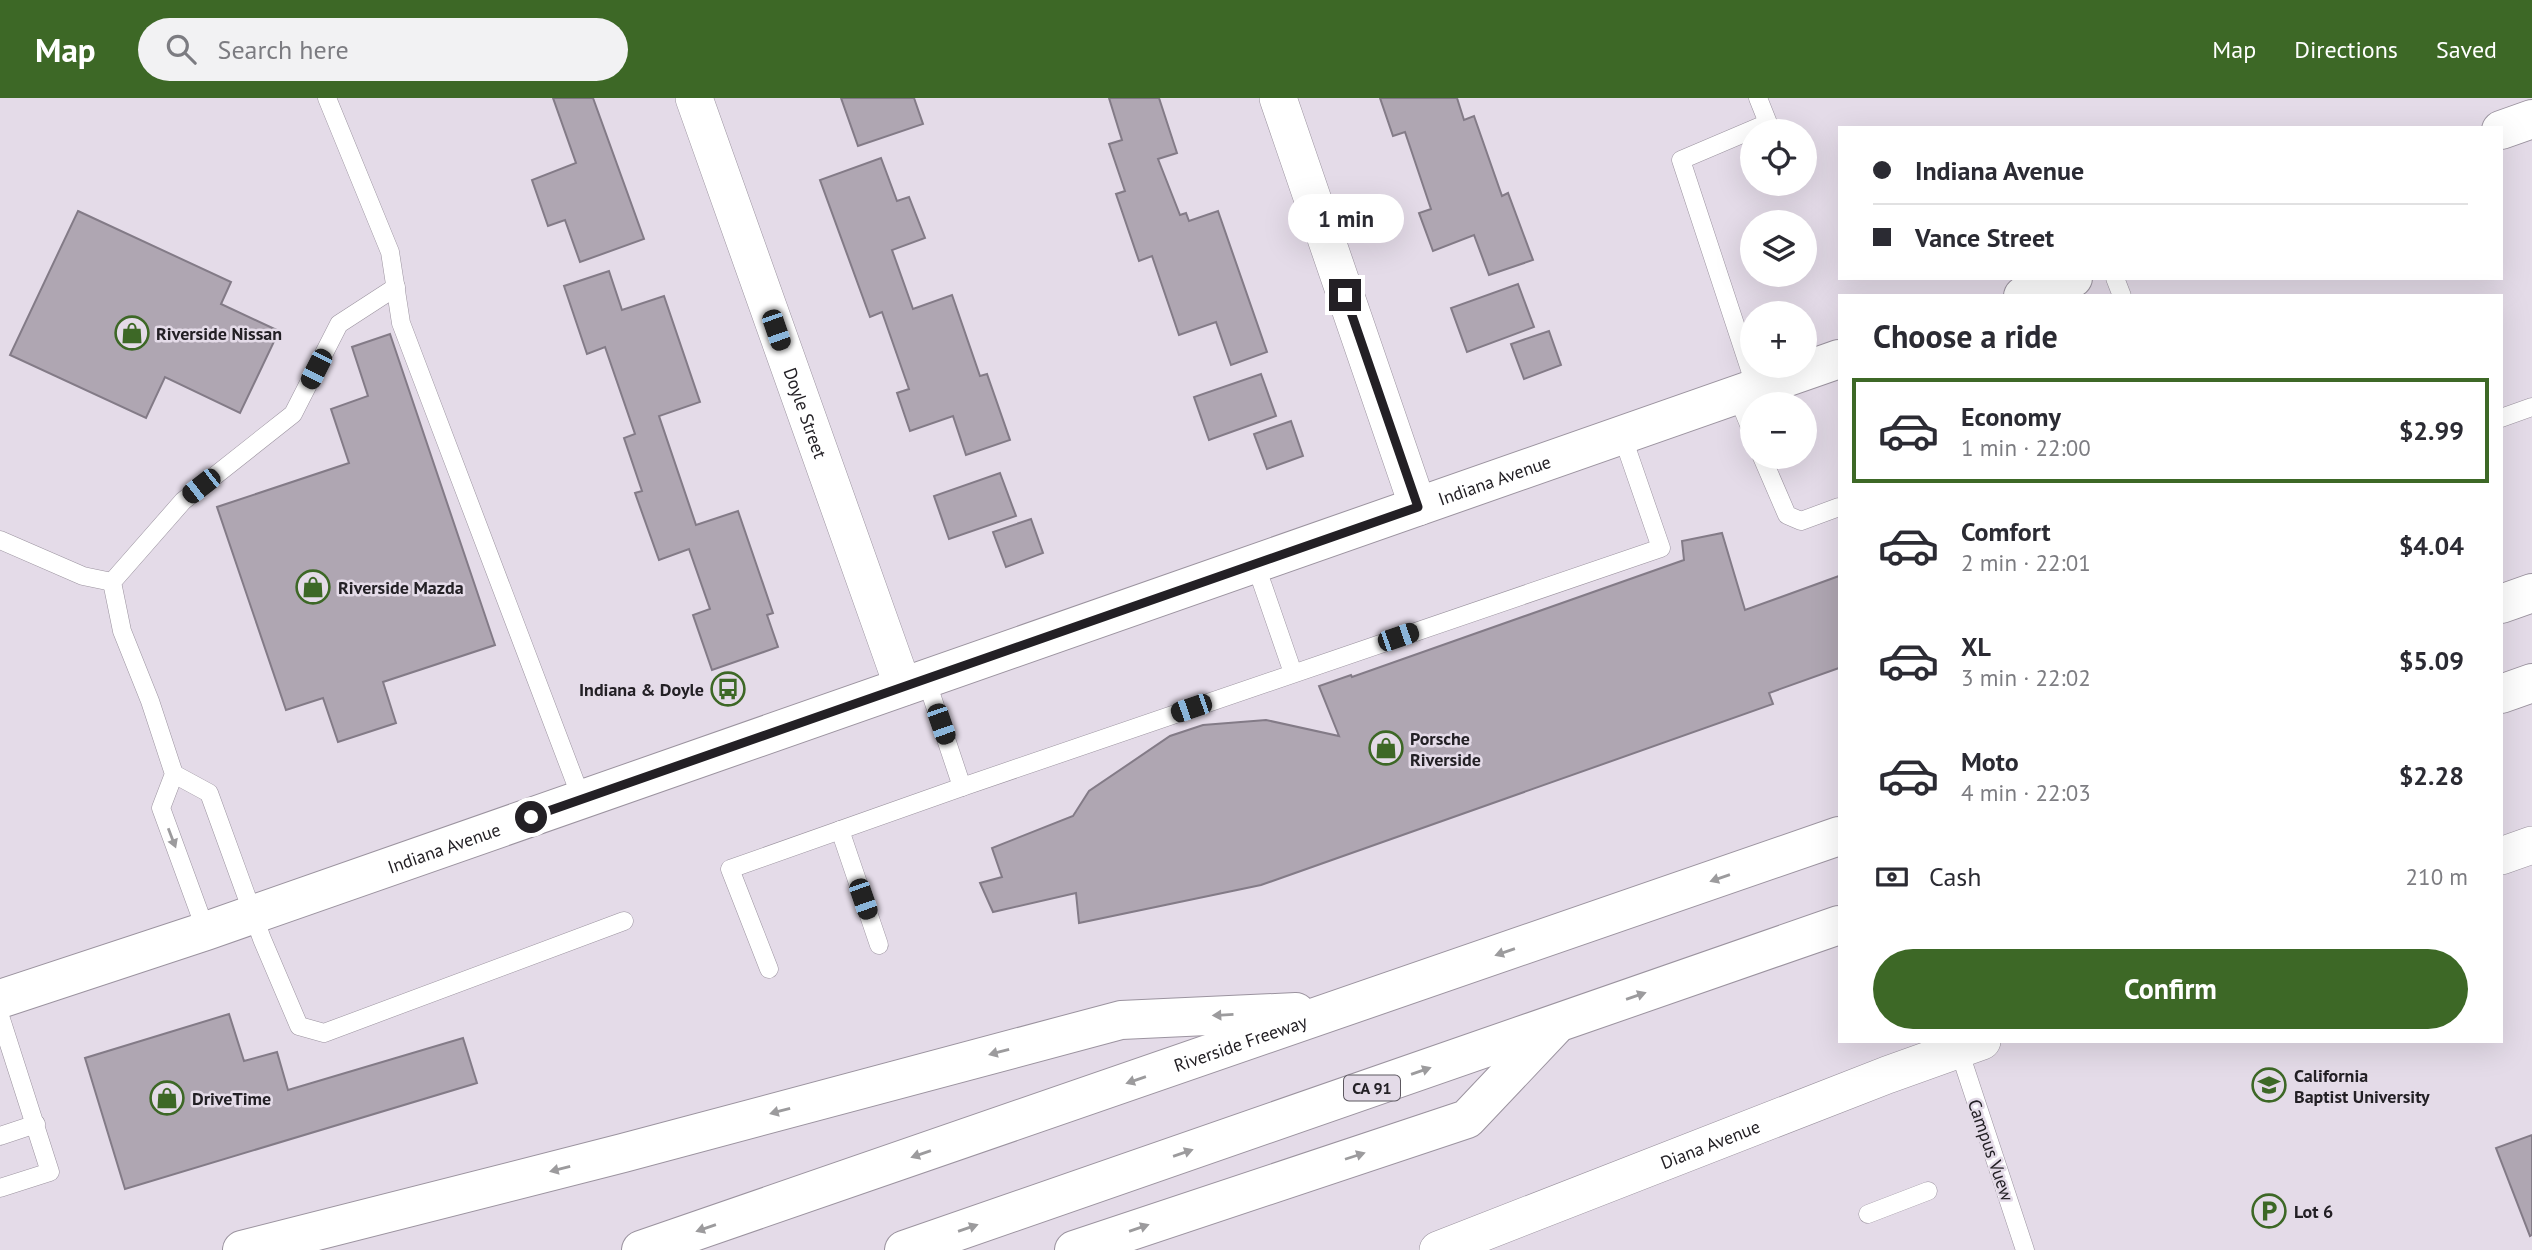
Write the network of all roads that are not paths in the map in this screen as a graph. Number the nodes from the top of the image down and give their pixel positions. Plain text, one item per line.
1 (327, 98) edge
2 (694, 98) edge
3 (1278, 98) edge
4 (1758, 98) edge
5 (2532, 119) edge
6 (2503, 129) edge
7 (2067, 280) edge
8 (396, 287) junction
9 (2028, 294) edge
10 (1838, 359) edge
11 (1746, 392) joint
12 (1740, 394) edge
13 (2532, 407) edge
14 (2503, 417) edge
15 (1622, 435) junction
16 (1767, 469) edge
17 (1418, 507) junction
18 (1838, 508) edge
19 (0, 540) edge
20 (1255, 563) junction
21 (112, 582) junction
22 (2532, 593) edge
23 (2503, 603) edge
24 (1293, 673) junction
25 (914, 683) junction
26 (2532, 683) edge
27 (2503, 693) edge
28 (174, 774) junction
29 (962, 787) junction
30 (582, 800) junction
31 (840, 830) junction
32 (1838, 836) edge
33 (2532, 845) edge
34 (2503, 855) edge
35 (248, 903) junction
36 (624, 920) dead end
37 (1838, 925) edge
38 (206, 931) junction
39 (879, 945) dead end
40 (769, 969) dead end
41 (0, 999) edge
42 (1340, 1010) junction
43 (0, 1016) edge
44 (1558, 1023) junction
45 (1971, 1045) edge
46 (36, 1124) junction
47 (0, 1136) edge
48 (0, 1188) edge
49 (1928, 1191) dead end
50 (1868, 1214) dead end
51 (242, 1250) edge
52 (641, 1250) edge
53 (904, 1250) edge
54 (1074, 1250) edge
55 (1438, 1250) edge
56 (2025, 1250) edge

1 - 8 lane
2 - 25 street, Doyle Street
3 - 17 street
4 - 11 lane
5 - 6 main road
7 - 9 main road
8 - 21 lane
8 - 30 lane
10 - 11 main road, Indiana Avenue
12 - 15 main road, Indiana Avenue
13 - 14 lane
15 - 17 main road, Indiana Avenue
15 - 24 lane
16 - 18 lane
17 - 20 main road, Indiana Avenue
19 - 21 lane
20 - 24 lane
20 - 25 main road, Indiana Avenue
21 - 28 lane
22 - 23 main road
24 - 29 lane
25 - 29 lane
25 - 30 main road, Indiana Avenue
26 - 27 main road
28 - 35 lane
28 -> 38 lane
29 - 31 lane
30 - 35 main road, Indiana Avenue
31 - 39 lane
31 - 40 lane
32 -> 42 main road, Riverside Freeway
33 - 34 street
35 - 36 lane
35 - 38 main road, Indiana Avenue
44 -> 37 main road, CA 91
38 - 41 main road, Indiana Avenue
42 -> 51 main road
42 -> 52 main road, Riverside Freeway
43 - 46 lane
53 -> 44 main road, CA 91
54 -> 44 main road
45 - 55 street, Diana Avenue
45 - 56 lane, Campus Vuew
46 - 47 lane
46 - 48 lane
49 - 50 lane

